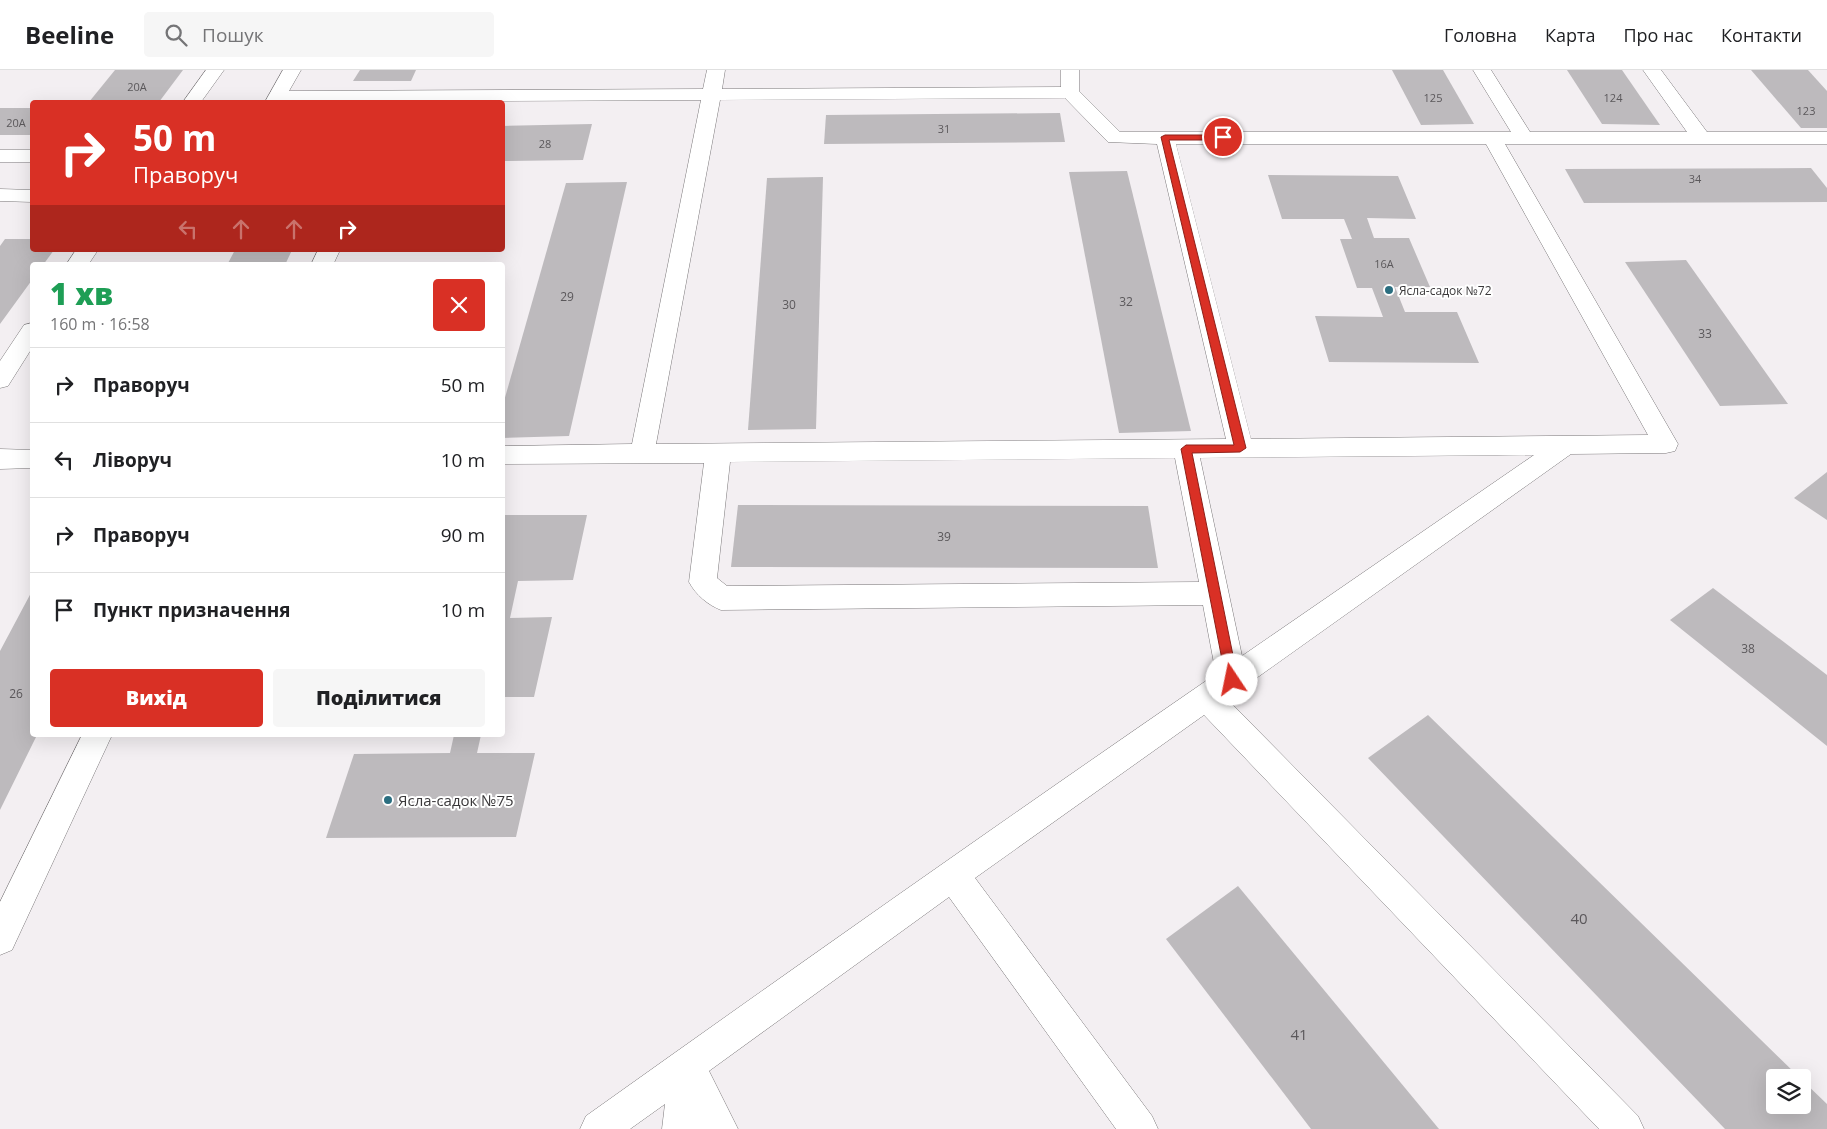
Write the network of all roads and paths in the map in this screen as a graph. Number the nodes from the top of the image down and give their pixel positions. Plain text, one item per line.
1 (215, 70) edge
2 (292, 70) edge
3 (716, 70) edge
4 (1070, 70) edge
5 (1482, 70) edge
6 (1652, 70) edge
7 (1070, 92) junction
8 (711, 95) junction
9 (193, 100) edge
10 (276, 100) edge
11 (1165, 137) junction
12 (1492, 138) junction
13 (1524, 138) junction
14 (1701, 138) junction
15 (1827, 138) edge
16 (0, 156) edge
17 (30, 156) edge
18 (0, 195) edge
19 (30, 196) edge
20 (30, 334) edge
21 (0, 380) edge
22 (1565, 446) junction
23 (1240, 448) junction
24 (1186, 449) junction
25 (642, 454) junction
26 (718, 454) junction
27 (505, 455) edge
28 (30, 458) edge
29 (0, 459) edge
30 (1214, 592) junction
31 (1219, 689) junction
32 (96, 737) edge
33 (953, 875) junction
34 (0, 938) edge
35 (687, 1066) junction
36 (599, 1129) edge
37 (681, 1129) edge
38 (719, 1129) edge
39 (1139, 1129) edge
40 (1625, 1129) edge

1 - 9 lane
2 - 10 lane
3 - 8 lane
4 - 7 lane
5 - 13 lane
6 - 14 lane
7 - 8 lane
7 - 11 lane
8 - 10 lane
8 - 25 lane
11 - 12 lane
11 - 23 lane
12 - 13 lane
12 - 22 lane
13 - 14 lane
14 - 15 lane
16 - 17 lane
18 - 19 lane
20 - 21 lane
22 - 23 lane
22 - 31 lane
23 - 24 lane
24 - 26 lane
24 - 30 lane
25 - 26 lane
25 - 27 lane
26 - 30 lane
28 - 29 lane
30 - 31 lane
31 - 33 lane
31 - 40 lane
32 - 34 lane
33 - 35 lane
33 - 39 lane
35 - 36 lane
35 - 37 lane
35 - 38 lane

